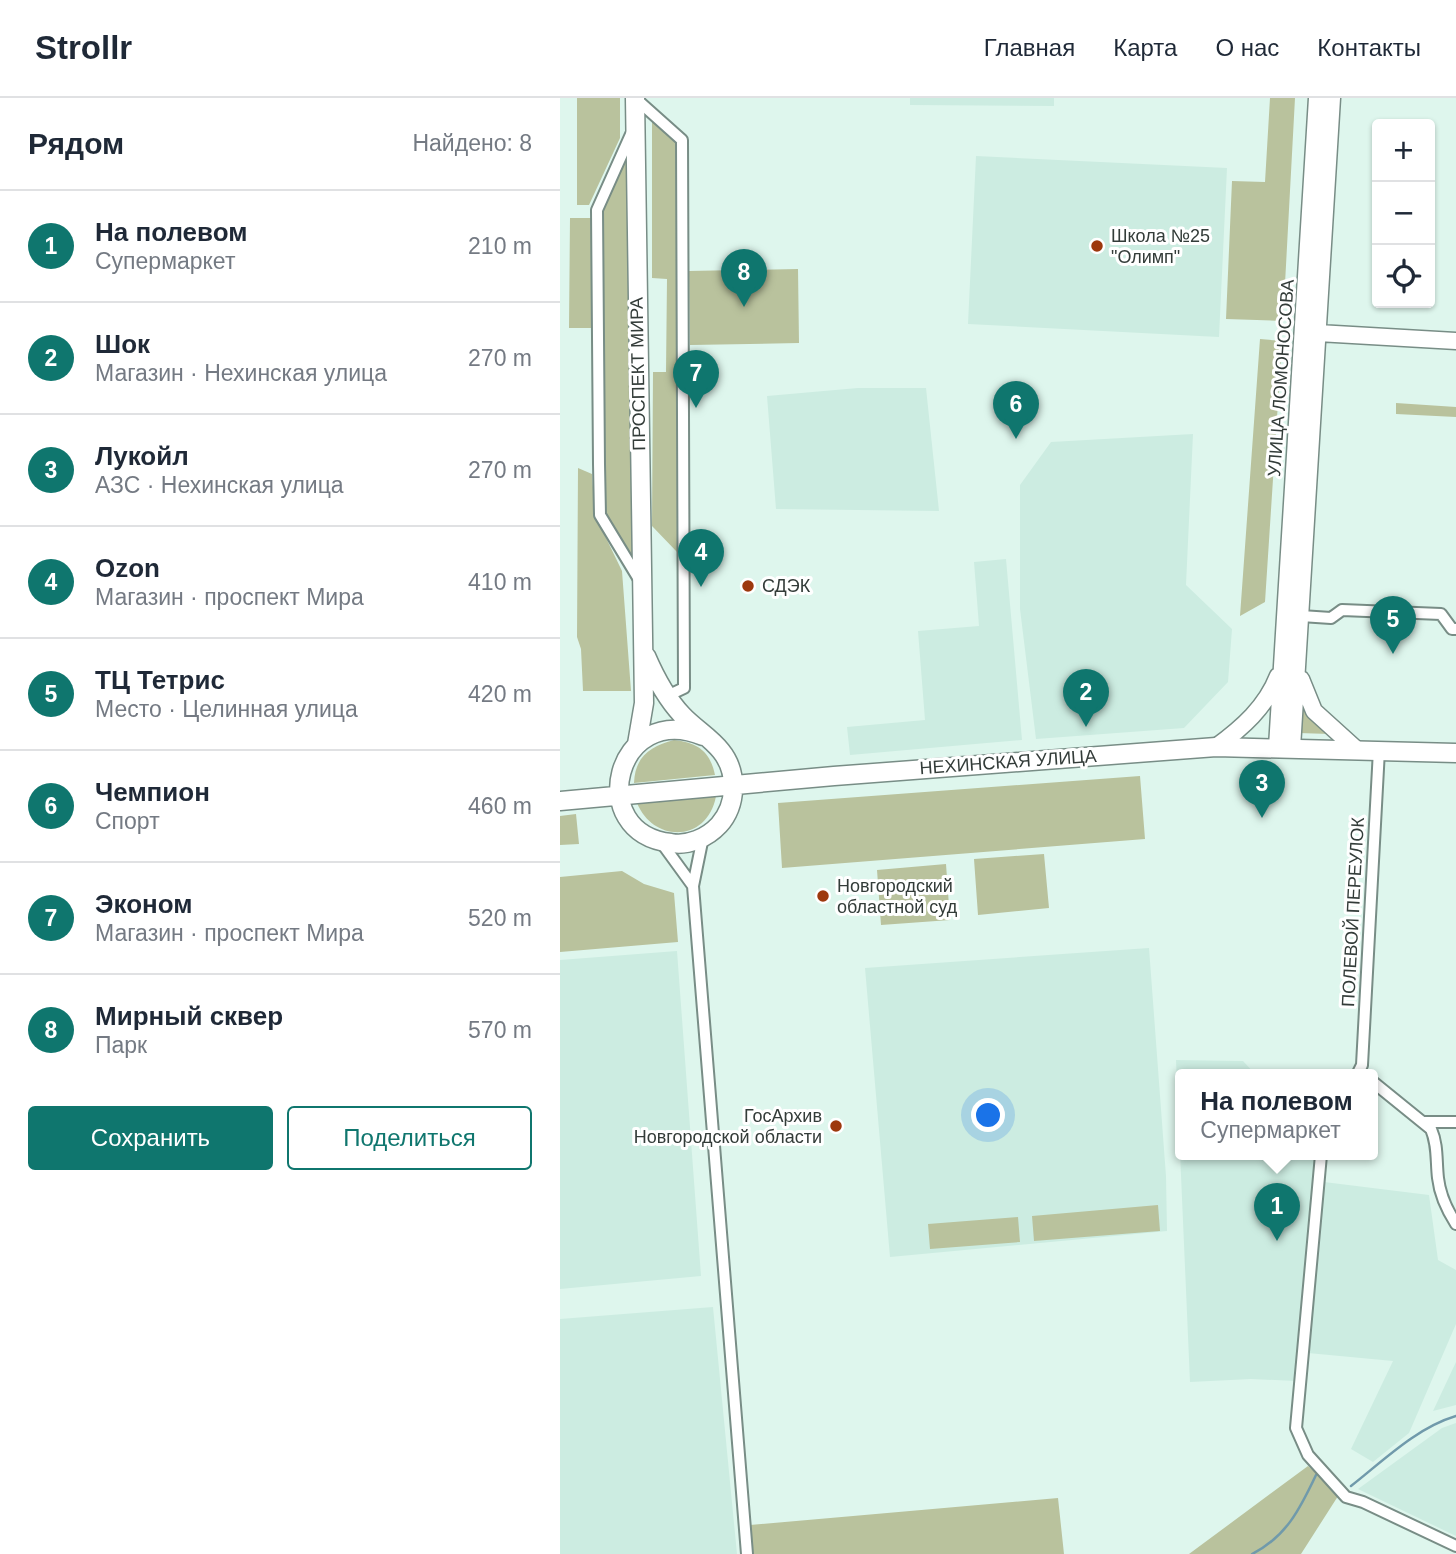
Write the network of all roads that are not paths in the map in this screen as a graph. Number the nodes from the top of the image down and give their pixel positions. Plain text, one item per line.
1 (635, 98) edge
2 (1317, 98) edge
3 (1332, 98) edge
4 (635, 126) junction
5 (1318, 333) junction
6 (1456, 341) edge
7 (1300, 495) junction
8 (641, 583) junction
9 (1301, 616) junction
10 (1456, 629) edge
11 (643, 649) junction
12 (1290, 659) junction
13 (667, 696) junction
14 (703, 736) junction
15 (637, 744) junction
16 (1216, 747) junction
17 (1285, 747) junction
18 (1356, 749) junction
19 (1379, 750) junction
20 (1456, 753) edge
21 (733, 785) junction
22 (619, 795) junction
23 (560, 801) edge
24 (703, 837) junction
25 (660, 842) junction
26 (693, 886) junction
27 (1362, 1069) edge
28 (1378, 1087) edge
29 (1425, 1122) junction
30 (1456, 1122) edge
31 (1321, 1160) edge
32 (1456, 1224) edge
33 (1456, 1546) edge
34 (747, 1554) edge

1 - 4 main road, ПРОСПЕКТ МИРА
1 - 13 street
2 - 7 main road, УЛИЦА ЛОМОНОСОВА
3 - 5 main road, УЛИЦА ЛОМОНОСОВА
4 - 8 main road, ПРОСПЕКТ МИРА
4 - 8 street
5 - 6 main road
5 - 7 main road, УЛИЦА ЛОМОНОСОВА
7 - 9 main road, УЛИЦА ЛОМОНОСОВА
7 - 12 main road, УЛИЦА ЛОМОНОСОВА
8 - 11 main road, ПРОСПЕКТ МИРА
9 - 10 street
9 - 12 main road, УЛИЦА ЛОМОНОСОВА
11 - 13 main road, ПРОСПЕКТ МИРА
11 - 15 main road, ПРОСПЕКТ МИРА
12 - 16 main road, УЛИЦА ЛОМОНОСОВА
12 - 17 main road, УЛИЦА ЛОМОНОСОВА
12 - 18 main road, УЛИЦА ЛОМОНОСОВА
13 - 14 main road, ПРОСПЕКТ МИРА
14 - 15 main road
14 - 21 main road, ПРОСПЕКТ МИРА
15 - 22 main road, ПРОСПЕКТ МИРА
16 - 17 main road, НЕХИНСКАЯ УЛИЦА
16 - 21 main road, НЕХИНСКАЯ УЛИЦА
17 - 18 main road, НЕХИНСКАЯ УЛИЦА
18 - 19 main road, НЕХИНСКАЯ УЛИЦА
19 - 20 main road, НЕХИНСКАЯ УЛИЦА
19 - 27 street, ПОЛЕВОЙ ПЕРЕУЛОК
21 - 22 main road, НЕХИНСКАЯ УЛИЦА
21 - 24 main road
22 - 23 main road, НЕХИНСКАЯ УЛИЦА
22 - 25 main road
24 - 25 main road
24 - 26 street
25 - 26 street
26 - 34 street
28 - 29 street
29 - 30 street
29 - 32 street
31 - 33 street

